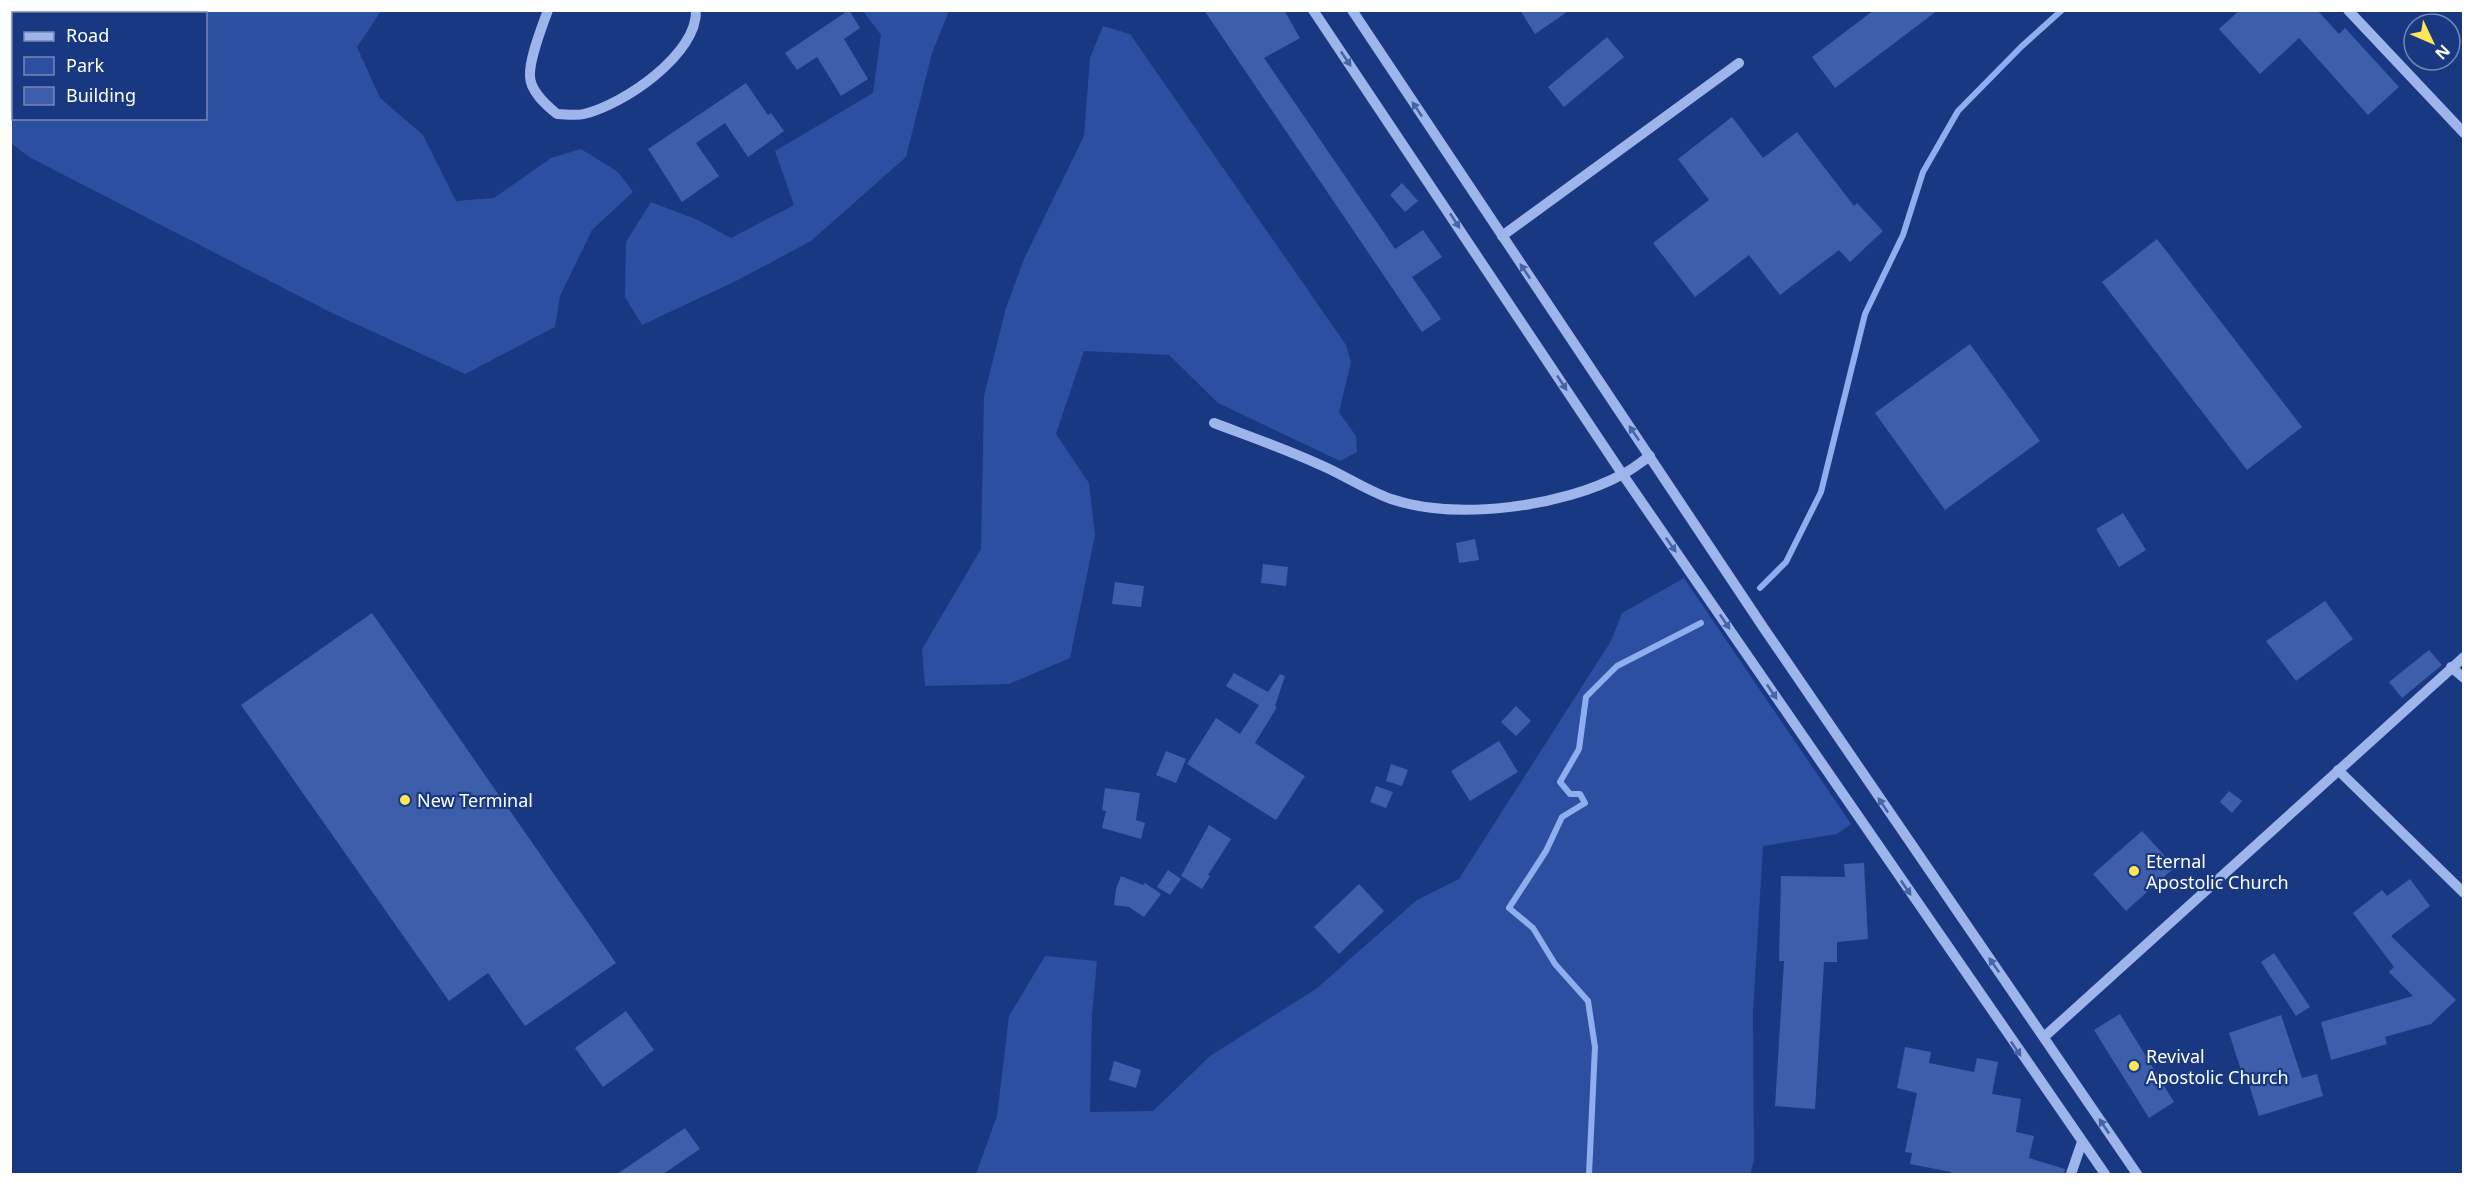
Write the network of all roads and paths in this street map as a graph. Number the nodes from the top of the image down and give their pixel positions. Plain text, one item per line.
1 (548, 10) edge
2 (696, 10) edge
3 (1313, 10) edge
4 (2348, 10) edge
5 (1353, 11) edge
6 (1739, 63) dead end
7 (2463, 133) edge
8 (1502, 236) junction
9 (1214, 423) dead end
10 (1650, 456) junction
11 (1623, 475) junction
12 (2463, 657) edge
13 (2451, 667) junction
14 (2463, 678) edge
15 (2338, 770) junction
16 (2463, 893) edge
17 (2044, 1037) junction
18 (2082, 1142) junction
19 (2071, 1174) edge
20 (2105, 1174) edge
21 (2137, 1174) edge

1 - 2 street
3 -> 11 street
4 - 7 street
8 -> 5 street
6 - 8 street
10 -> 8 street
9 - 11 street
10 - 11 street
17 -> 10 street
11 -> 18 street
12 - 13 street
13 - 14 street
13 - 15 street
15 - 16 street
15 - 17 street
21 -> 17 street
18 - 19 street
18 - 20 street

